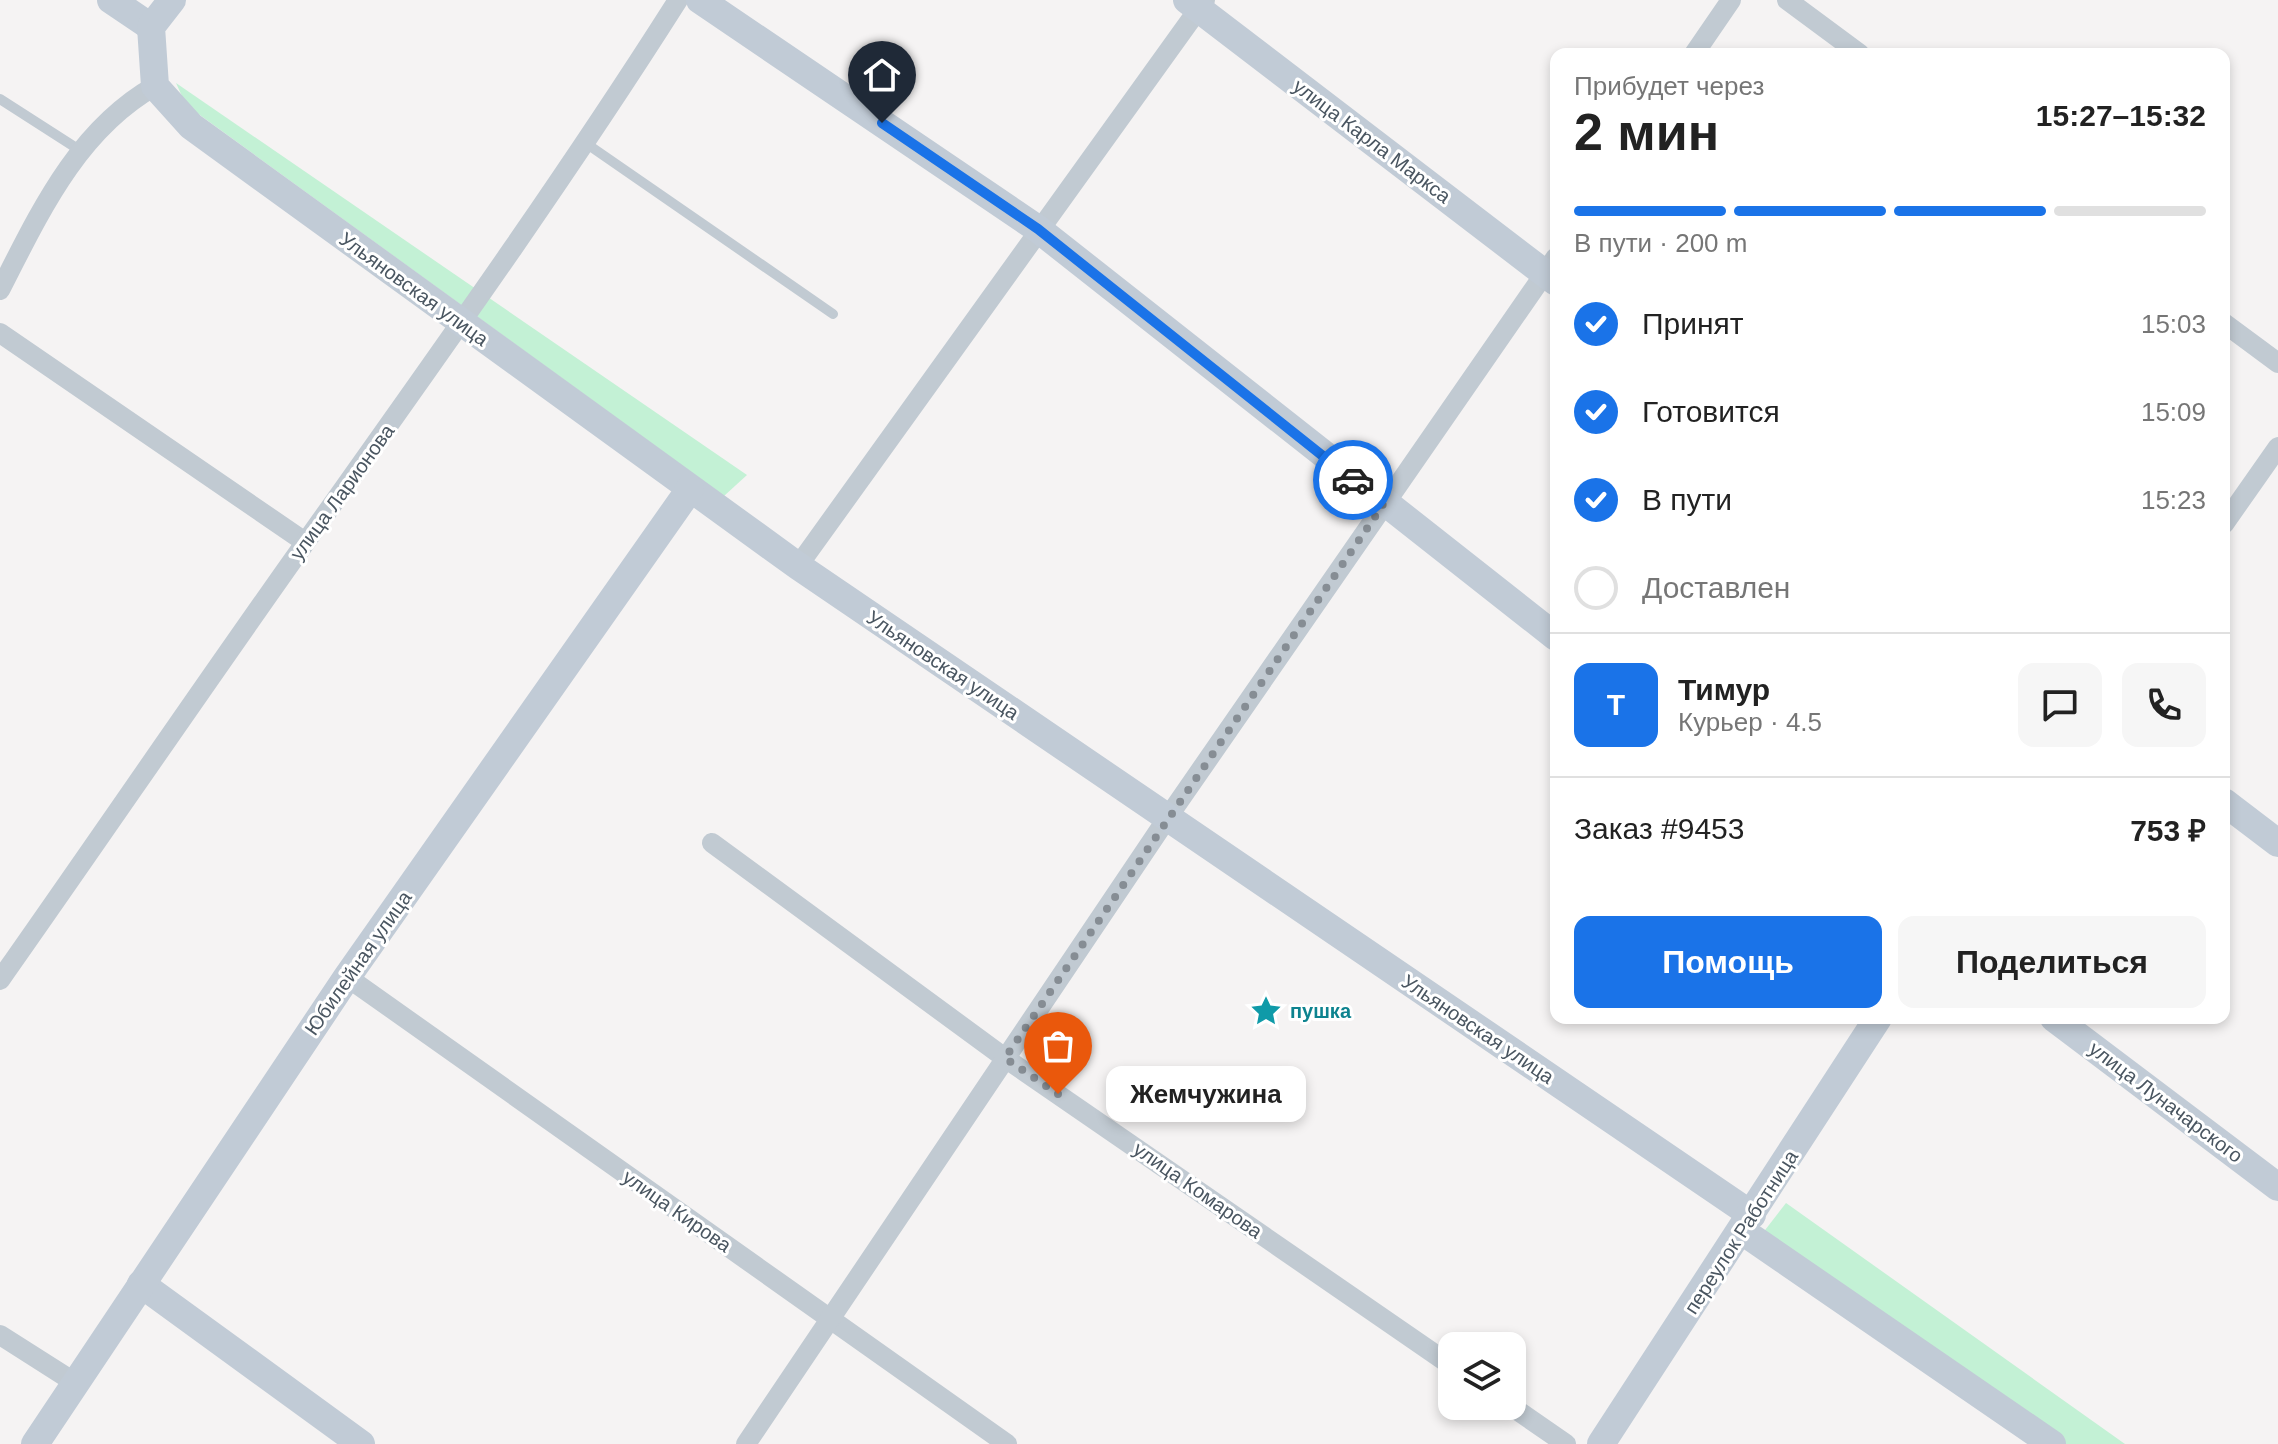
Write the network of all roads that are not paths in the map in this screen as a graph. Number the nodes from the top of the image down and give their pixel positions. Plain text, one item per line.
1 (111, 0) edge
2 (172, 0) edge
3 (678, 0) edge
4 (700, 0) edge
5 (1731, 0) edge
6 (1787, 0) edge
7 (1197, 3) edge
8 (151, 27) junction
9 (1698, 48) edge
10 (1852, 48) edge
11 (155, 86) junction
12 (0, 99) edge
13 (587, 144) junction
14 (81, 151) junction
15 (1038, 229) junction
16 (1550, 269) edge
17 (1550, 274) edge
18 (0, 290) edge
19 (833, 314) dead end
20 (462, 325) junction
21 (2230, 327) edge
22 (0, 333) edge
23 (2278, 363) edge
24 (2278, 447) edge
25 (690, 489) junction
26 (1383, 505) junction
27 (2230, 515) edge
28 (305, 542) junction
29 (798, 566) junction
30 (1550, 632) edge
31 (2230, 807) edge
32 (1168, 817) junction
33 (712, 843) dead end
34 (2278, 843) edge
35 (347, 977) junction
36 (0, 980) edge
37 (1874, 1024) edge
38 (2062, 1024) edge
39 (1005, 1058) junction
40 (2278, 1187) edge
41 (1747, 1223) junction
42 (141, 1284) junction
43 (830, 1320) junction
44 (0, 1335) edge
45 (1438, 1356) edge
46 (74, 1382) junction
47 (1526, 1416) edge
48 (35, 1444) edge
49 (361, 1444) edge
50 (746, 1444) edge
51 (1007, 1444) edge
52 (1566, 1444) edge
53 (1601, 1444) edge
54 (2052, 1444) edge

1 - 8 street
2 - 8 street
3 - 13 street, улица Ларионова
4 - 15 street
5 - 9 street
6 - 10 street
7 - 15 street
7 - 16 street, улица Карла Маркса
8 - 11 street
11 - 14 street
11 - 20 street, Ульяновская улица
12 - 14 lane
13 - 19 lane
13 - 20 street, улица Ларионова
14 - 18 street
15 - 26 street
15 - 29 street
17 - 26 street
20 - 25 street, Ульяновская улица
20 - 28 street, улица Ларионова
21 - 23 street
22 - 28 street
24 - 27 street
25 - 29 street, Ульяновская улица
25 - 35 street, Юбилейная улица
26 - 30 street
26 - 32 street
28 - 36 street, улица Ларионова
29 - 32 street, Ульяновская улица
31 - 34 street
32 - 39 street
32 - 41 street, Ульяновская улица
33 - 39 street, улица Комарова
35 - 42 street, Юбилейная улица
35 - 43 street, улица Кирова
37 - 41 street, переулок Работница
38 - 40 street, улица Луначарского
39 - 43 street
39 - 45 street, улица Комарова
41 - 53 street, переулок Работница
41 - 54 street, Ульяновская улица
42 - 46 street, Юбилейная улица
42 - 49 street
43 - 50 street
43 - 51 street, улица Кирова
44 - 46 street
46 - 48 street, Юбилейная улица
47 - 52 street

